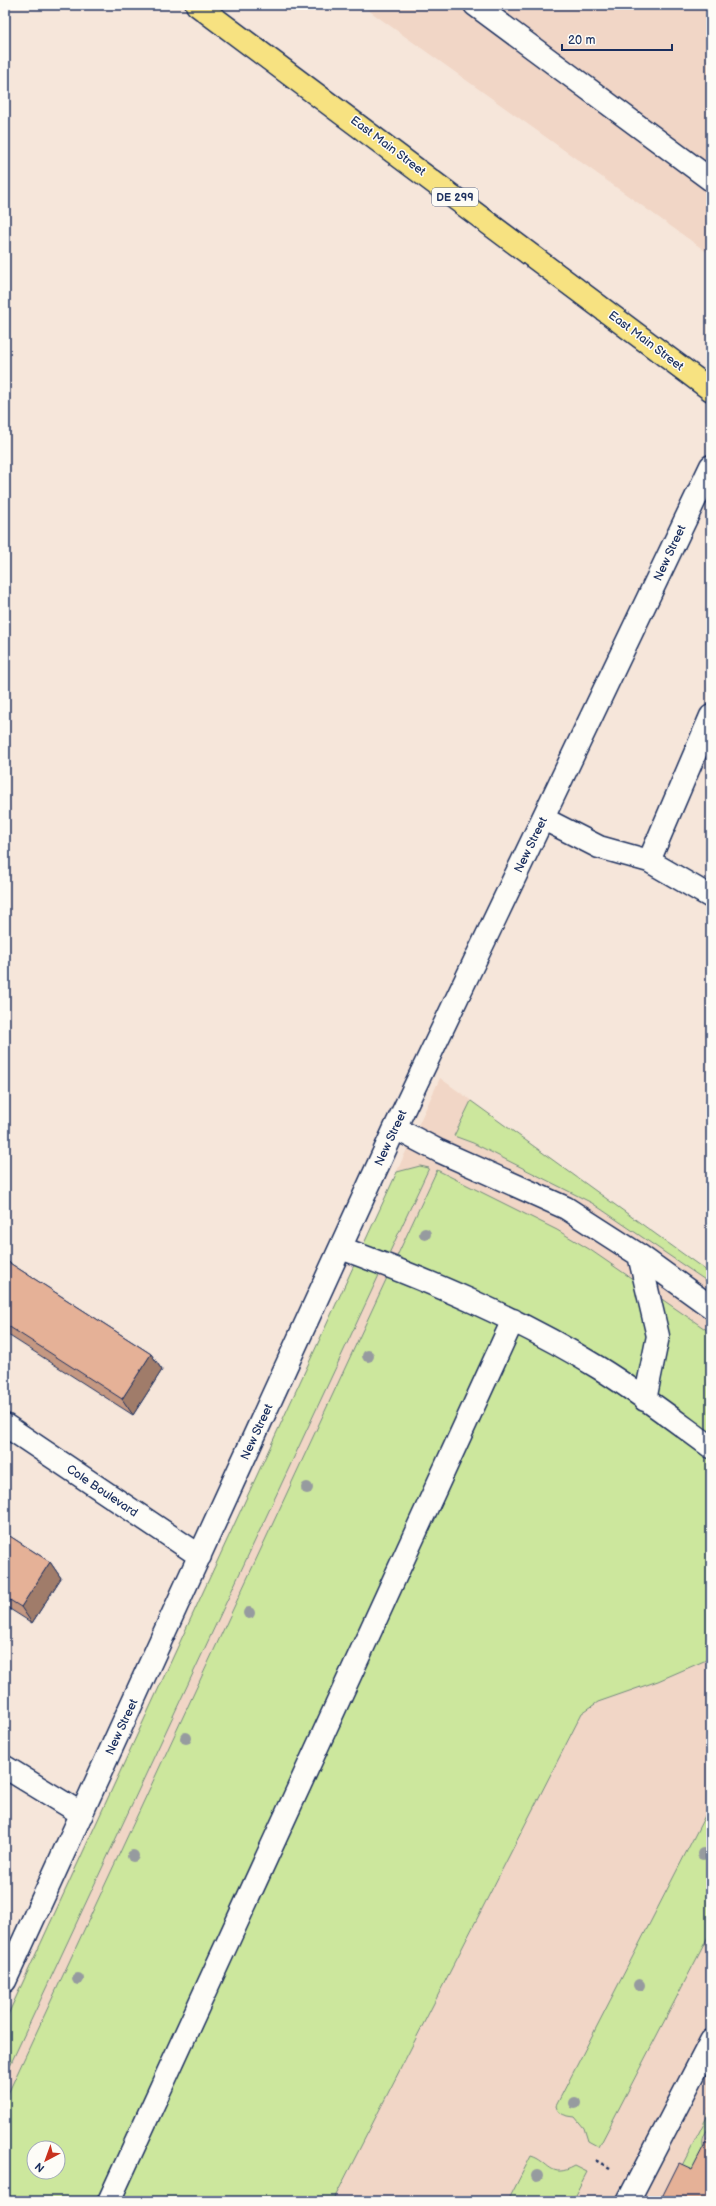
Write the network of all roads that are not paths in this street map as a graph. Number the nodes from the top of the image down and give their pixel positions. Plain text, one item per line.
1 (197, 5) edge
2 (475, 5) edge
3 (711, 180) edge
4 (711, 390) edge
5 (711, 466) edge
6 (711, 716) edge
7 (544, 819) junction
8 (649, 860) junction
9 (711, 897) edge
10 (395, 1128) junction
11 (341, 1248) junction
12 (639, 1256) junction
13 (711, 1307) edge
14 (513, 1320) junction
15 (645, 1400) junction
16 (5, 1426) edge
17 (711, 1447) edge
18 (200, 1556) junction
19 (5, 1767) edge
20 (82, 1814) junction
21 (5, 1981) edge
22 (711, 2041) edge
23 (109, 2201) edge
24 (628, 2201) edge

1 - 4 main road, East Main Street / DE 299
2 - 3 street
5 - 7 street, New Street
6 - 8 street
7 - 8 street
7 - 10 street, New Street
8 - 9 street
10 - 11 street, New Street
10 - 12 street
11 - 14 street
11 - 18 street, New Street
12 - 13 street
12 - 15 street
14 - 15 street
14 - 23 street
15 - 17 street
16 - 18 street, Cole Boulevard
18 - 20 street, New Street
19 - 20 street
20 - 21 street, New Street
22 - 24 street

